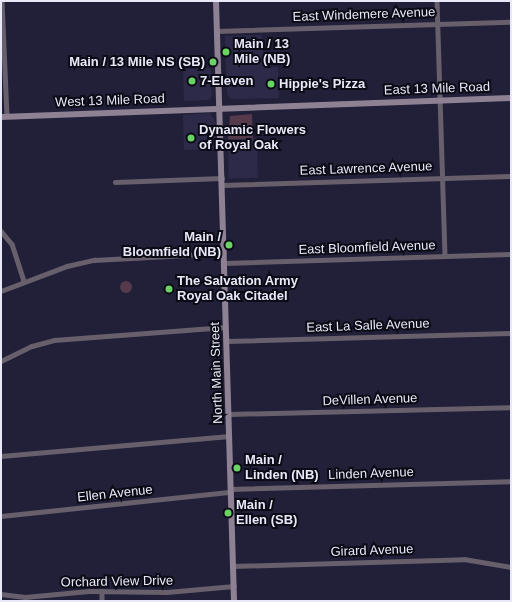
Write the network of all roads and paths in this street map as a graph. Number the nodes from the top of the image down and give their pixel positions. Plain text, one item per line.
1 (2, 1) edge
2 (216, 1) edge
3 (437, 1) edge
4 (511, 22) edge
5 (437, 24) junction
6 (217, 31) junction
7 (511, 98) edge
8 (440, 100) junction
9 (220, 107) junction
10 (4, 116) edge
11 (511, 176) edge
12 (222, 178) junction
13 (442, 178) junction
14 (115, 182) dead end
15 (222, 185) junction
16 (1, 231) edge
17 (224, 253) junction
18 (511, 254) edge
19 (445, 256) junction
20 (224, 263) junction
21 (24, 281) junction
22 (1, 291) edge
23 (226, 327) junction
24 (511, 333) edge
25 (226, 341) junction
26 (1, 361) edge
27 (511, 407) edge
28 (229, 414) junction
29 (229, 436) junction
30 (1, 456) edge
31 (511, 481) edge
32 (231, 490) junction
33 (1, 516) edge
34 (233, 566) junction
35 (511, 567) edge
36 (234, 586) junction
37 (102, 591) junction
38 (1, 594) edge
39 (102, 601) edge
40 (234, 601) edge

1 - 10 street
2 - 6 main road, North Main Street
3 - 5 street
4 - 5 street, East Windemere Avenue
5 - 6 street, East Windemere Avenue
5 - 8 street
6 - 9 main road, North Main Street
7 - 8 main road, East 13 Mile Road
8 - 9 main road, East 13 Mile Road
8 - 13 street
9 - 10 main road, West 13 Mile Road
9 - 12 main road, North Main Street
11 - 13 street, East Lawrence Avenue
12 - 14 street
12 - 15 main road, North Main Street
13 - 15 street, East Lawrence Avenue
13 - 19 street
15 - 17 main road, North Main Street
16 - 21 street
17 - 20 main road, North Main Street
17 - 21 street
18 - 19 street, East Bloomfield Avenue
19 - 20 street, East Bloomfield Avenue
20 - 23 main road, North Main Street
21 - 22 street
23 - 25 main road, North Main Street
23 - 26 street
24 - 25 street, East La Salle Avenue
25 - 28 main road, North Main Street
27 - 28 street, DeVillen Avenue
28 - 29 main road, North Main Street
29 - 30 street
29 - 32 main road, North Main Street
31 - 32 street, Linden Avenue
32 - 33 street, Ellen Avenue
32 - 34 main road, North Main Street
34 - 35 street, Girard Avenue
34 - 36 main road, North Main Street
36 - 37 street, Orchard View Drive
36 - 40 main road, North Main Street
37 - 38 street, Orchard View Drive
37 - 39 street

